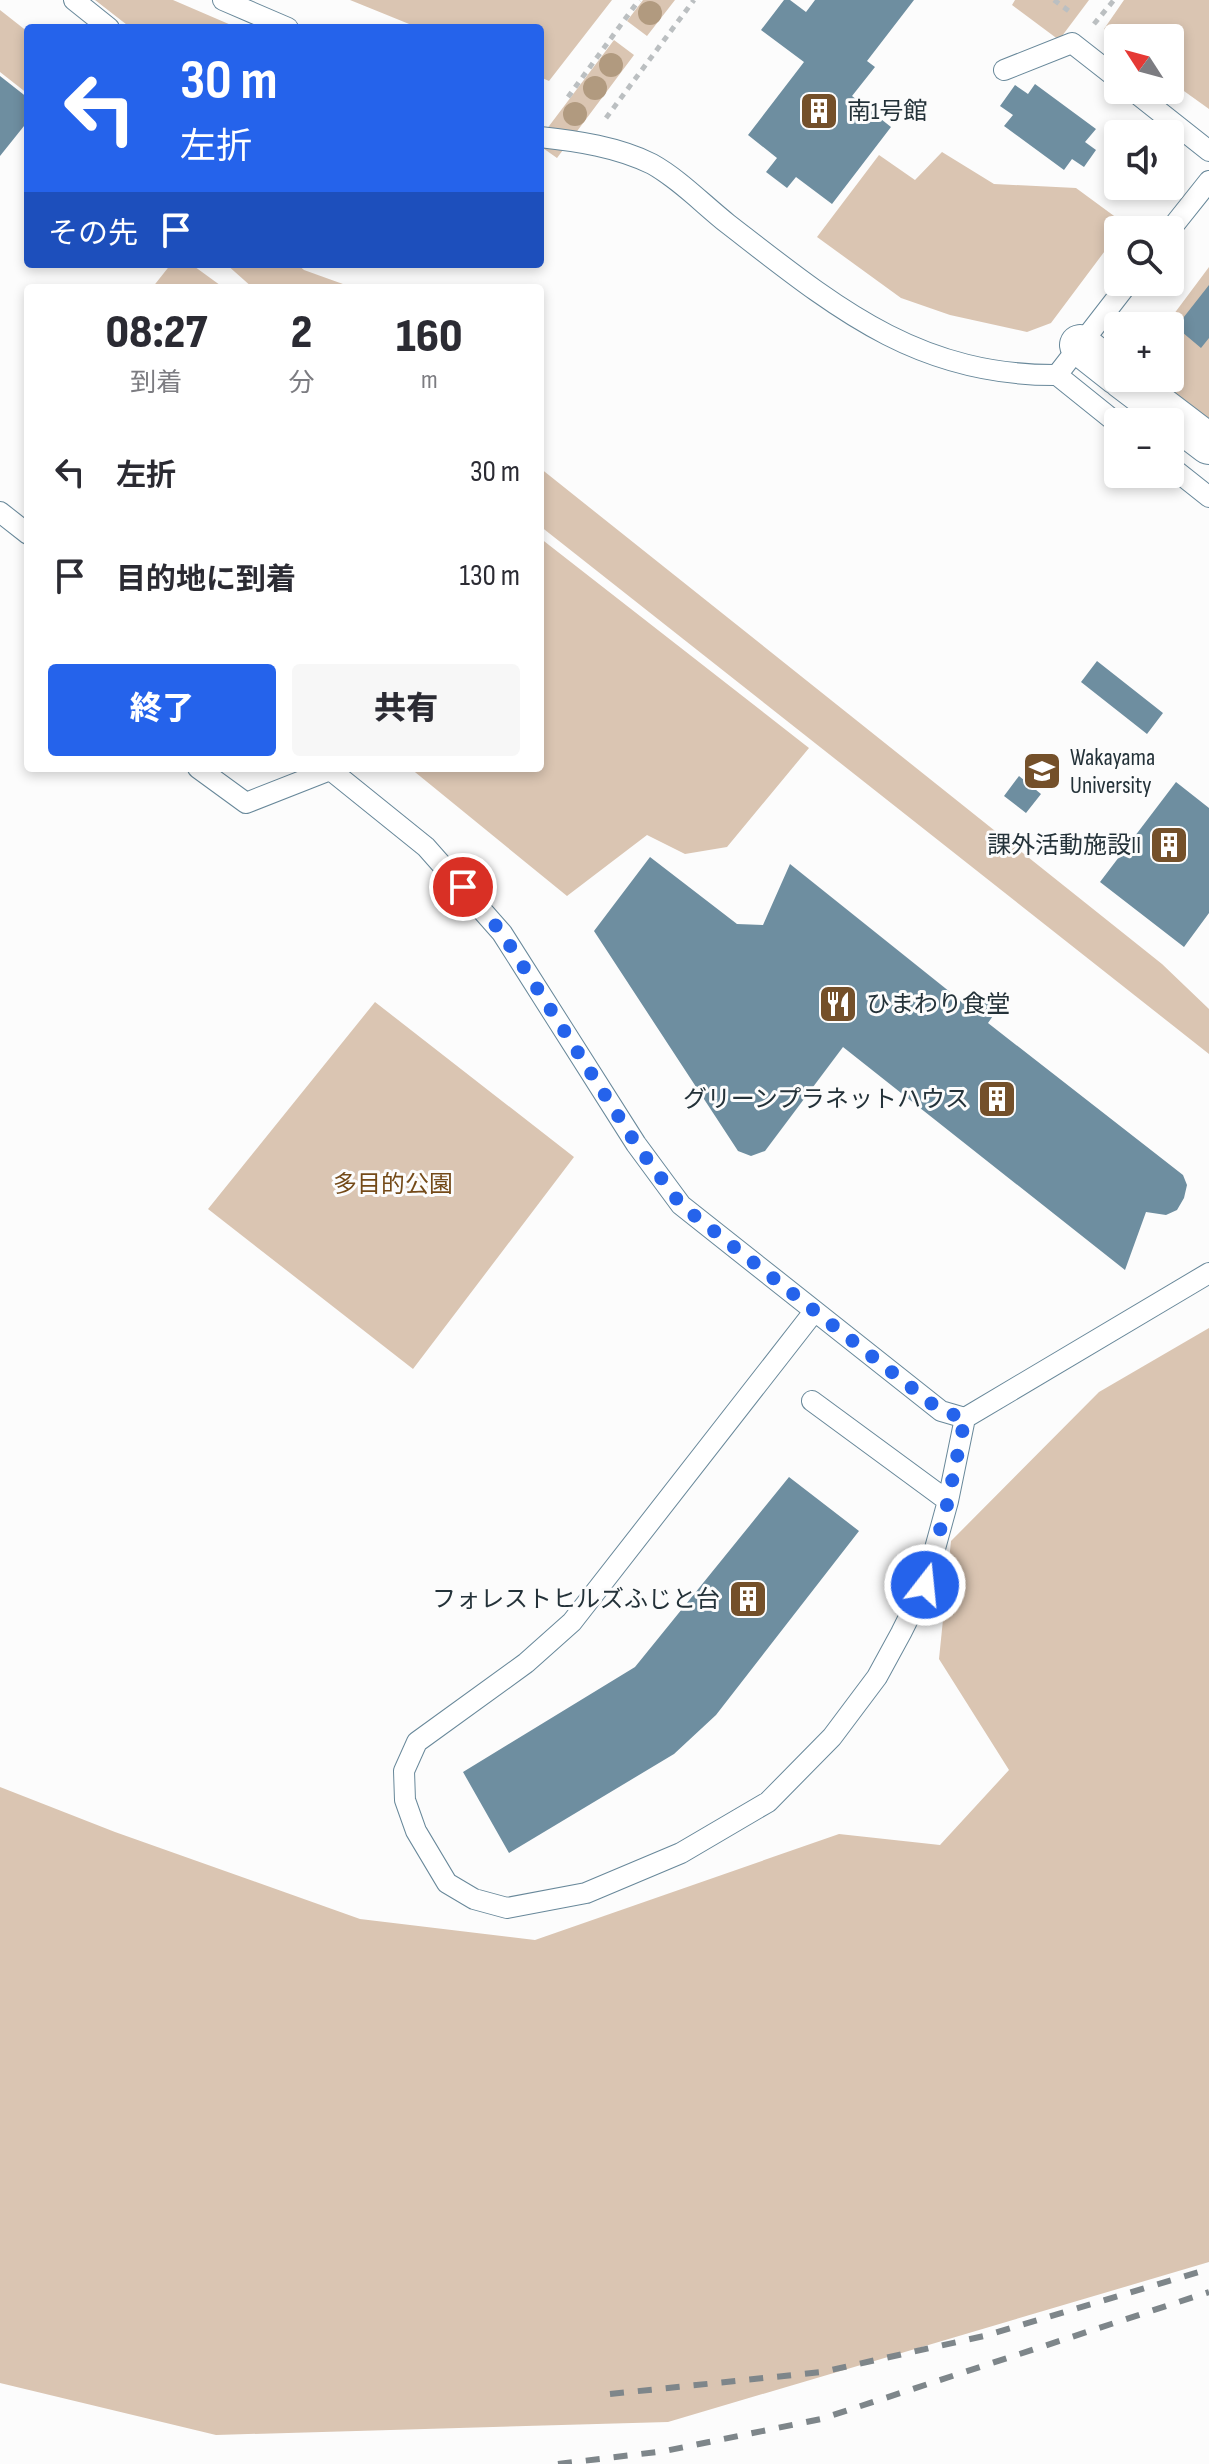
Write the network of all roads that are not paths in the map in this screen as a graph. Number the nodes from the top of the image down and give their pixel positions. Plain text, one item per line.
1 (74, 0) edge
2 (223, 0) edge
3 (104, 24) edge
4 (279, 24) edge
5 (1104, 68) edge
6 (1004, 70) dead end
7 (1150, 104) edge
8 (544, 138) edge
9 (1209, 151) edge
10 (1209, 181) edge
11 (1181, 216) edge
12 (1118, 296) edge
13 (1068, 360) junction
14 (1104, 371) edge
15 (1141, 392) edge
16 (1106, 408) edge
17 (1209, 444) edge
18 (1184, 477) edge
19 (1209, 497) edge
20 (0, 512) edge
21 (24, 531) edge
22 (203, 772) edge
23 (322, 772) edge
24 (333, 772) edge
25 (1209, 1273) edge
26 (813, 1313) junction
27 (812, 1401) dead end
28 (965, 1418) junction
29 (948, 1501) junction

1 - 3 lane
2 - 4 lane
5 - 6 lane
7 - 9 lane
8 - 13 lane
10 - 11 lane
12 - 13 lane
13 - 14 street
13 - 16 lane
15 - 17 street
18 - 19 lane
20 - 21 lane
22 - 23 lane
24 - 26 lane
25 - 28 lane
26 - 28 lane
26 - 29 lane
27 - 29 lane
28 - 29 lane

